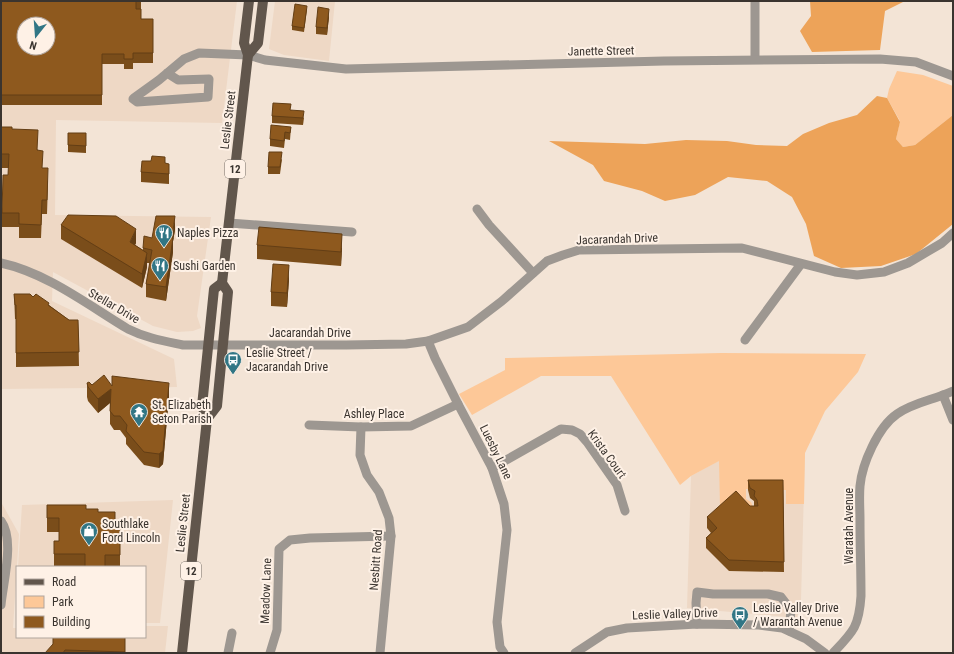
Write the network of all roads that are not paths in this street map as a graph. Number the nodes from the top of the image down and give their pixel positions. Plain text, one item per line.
1 (249, 1) edge
2 (263, 1) edge
3 (755, 1) edge
4 (248, 55) junction
5 (755, 60) junction
6 (167, 73) junction
7 (953, 76) edge
8 (477, 209) dead end
9 (229, 223) junction
10 (352, 232) dead end
11 (953, 233) edge
12 (1, 262) edge
13 (801, 264) junction
14 (533, 273) junction
15 (222, 283) junction
16 (746, 340) dead end
17 (428, 341) junction
18 (208, 345) junction
19 (223, 345) junction
20 (953, 391) edge
21 (944, 396) junction
22 (458, 404) junction
23 (207, 419) junction
24 (953, 420) edge
25 (309, 425) dead end
26 (361, 427) junction
27 (492, 468) junction
28 (625, 511) dead end
29 (1, 522) edge
30 (391, 536) junction
31 (1, 605) edge
32 (697, 624) junction
33 (789, 631) junction
34 (232, 633) dead end
35 (182, 653) edge
36 (228, 653) edge
37 (270, 653) edge
38 (380, 653) edge
39 (504, 653) edge
40 (574, 653) edge
41 (825, 653) edge
42 (833, 653) edge

1 - 4 main road, Leslie Street / 12
2 - 4 main road, Leslie Street / 12
3 - 5 street
4 - 5 street, Janette Street
4 - 6 street, Janette Street
4 - 9 main road, Leslie Street / 12
5 - 7 street, Janette Street
6 - 6 street, Janette Street
8 - 14 street
9 - 10 street
9 - 15 main road, Leslie Street / 12
11 - 13 street, Jacarandah Drive
12 - 18 street, Stellar Drive
13 - 14 street, Jacarandah Drive
13 - 16 street
14 - 17 street, Jacarandah Drive
15 - 18 main road, Leslie Street / 12
15 - 19 main road, Leslie Street / 12
17 - 19 street, Jacarandah Drive
17 - 22 street, Luesby Lane
18 - 19 street, Stellar Drive
18 - 23 main road, Leslie Street / 12
19 - 23 main road, Leslie Street / 12
20 - 21 street, Waratah Avenue
21 - 24 street
21 - 42 street, Waratah Avenue
22 - 26 street, Ashley Place
22 - 27 street, Luesby Lane
23 - 35 main road, Leslie Street / 12
25 - 26 street, Ashley Place
26 - 30 street, Nesbitt Road
27 - 28 street, Krista Court
27 - 39 street, Luesby Lane
29 - 31 street
30 - 37 street, Meadow Lane
30 - 38 street, Nesbitt Road
32 - 33 street, Leslie Valley Drive
32 - 33 street
32 - 40 street, Leslie Valley Drive
33 - 41 street, Leslie Valley Drive
34 - 36 street

